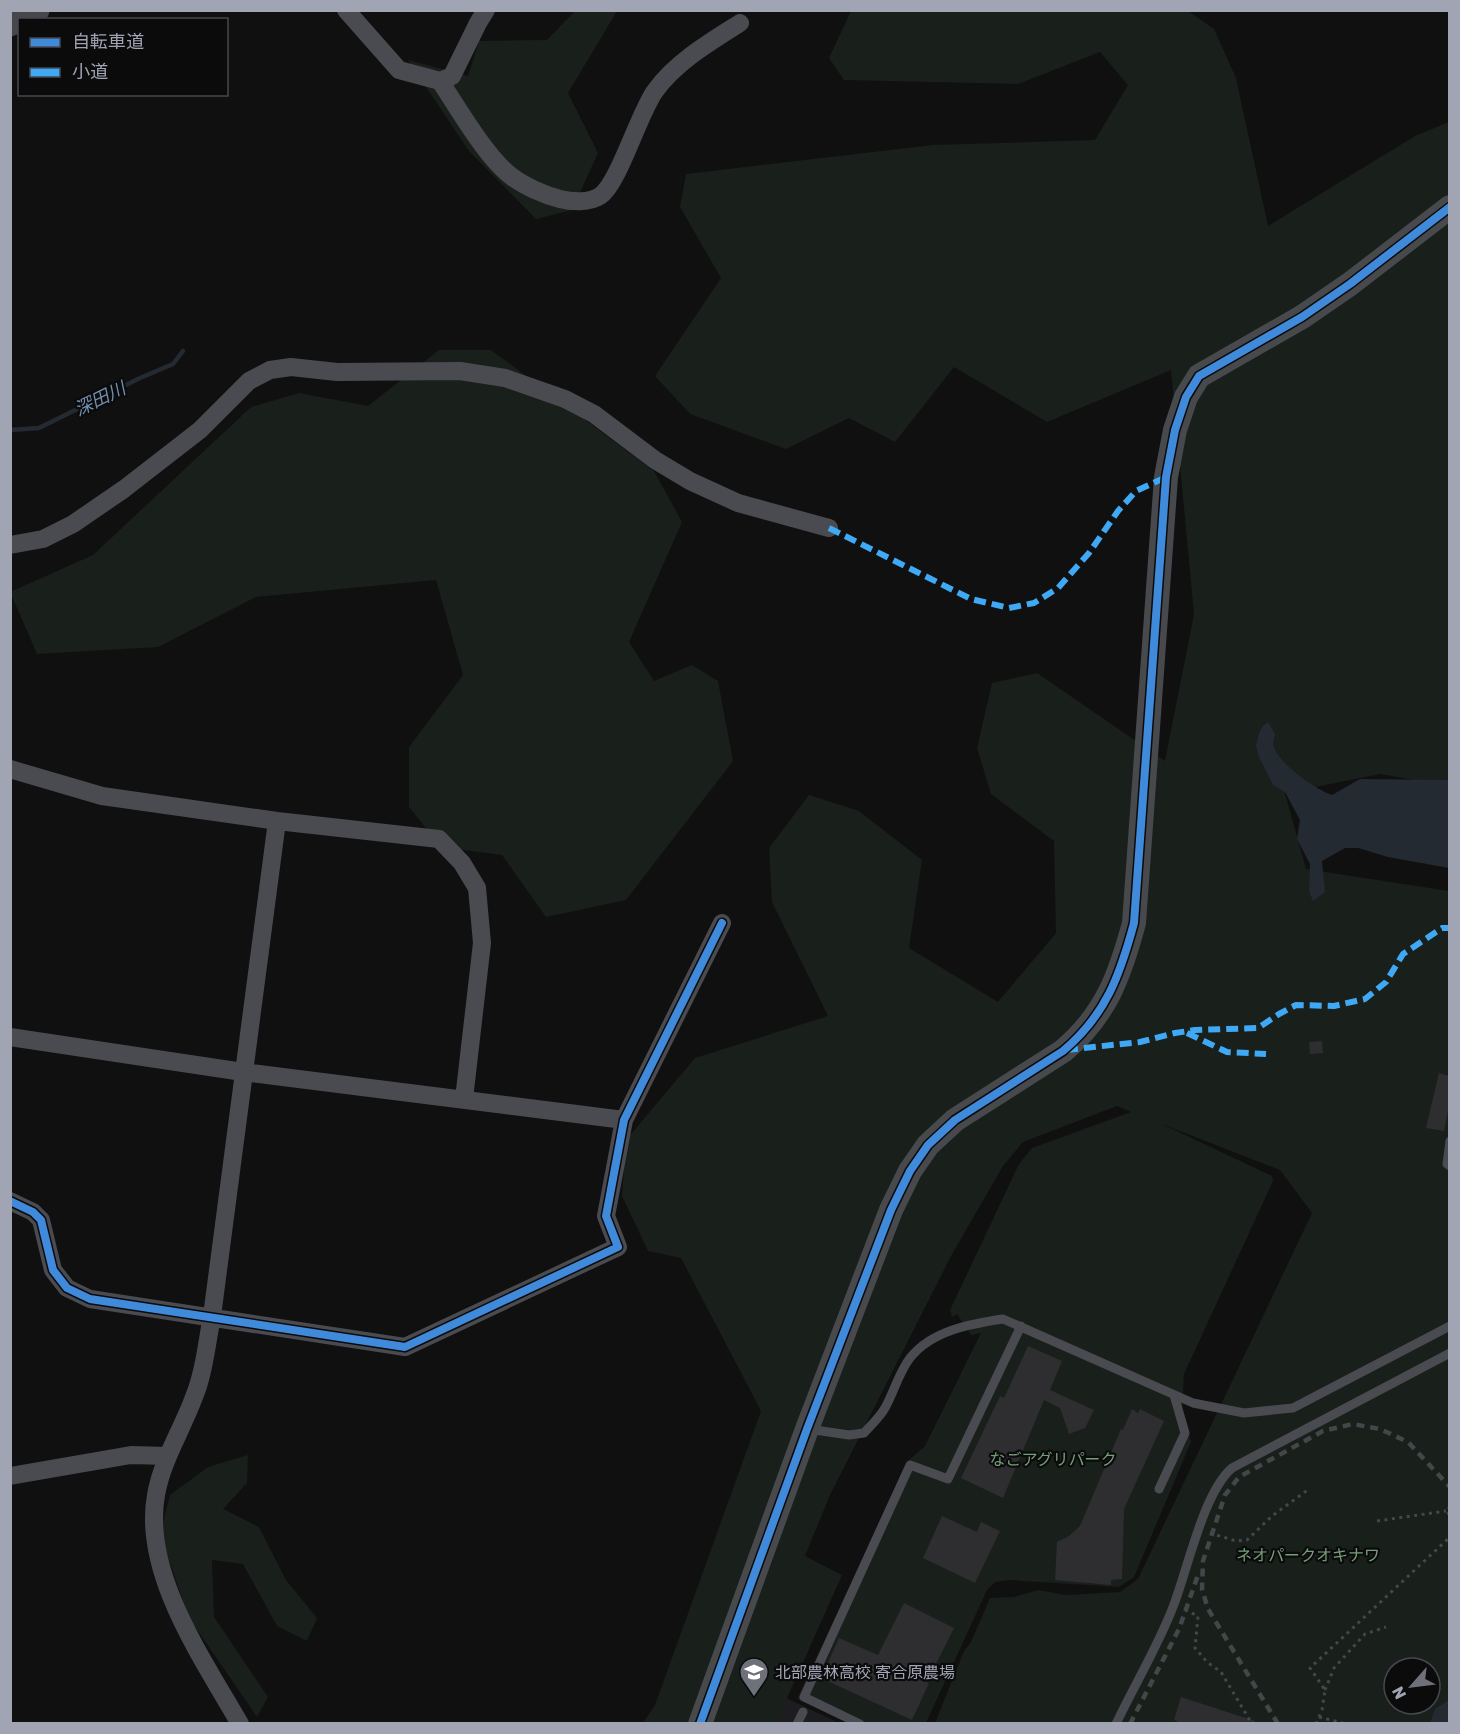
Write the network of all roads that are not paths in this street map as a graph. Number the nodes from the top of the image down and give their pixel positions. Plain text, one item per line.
1 (36, 10) edge
2 (346, 10) edge
3 (486, 10) edge
4 (20, 18) edge
5 (740, 23) dead end
6 (440, 81) junction
7 (1449, 207) edge
8 (829, 528) dead end
9 (10, 544) edge
10 (10, 769) edge
11 (277, 821) junction
12 (722, 923) dead end
13 (10, 1037) edge
14 (243, 1072) junction
15 (464, 1099) junction
16 (624, 1120) junction
17 (1449, 1141) edge
18 (1449, 1166) edge
19 (10, 1201) edge
20 (212, 1316) junction
21 (1021, 1326) junction
22 (1449, 1326) edge
23 (1449, 1353) edge
24 (1174, 1395) junction
25 (807, 1429) junction
26 (168, 1456) junction
27 (10, 1476) edge
28 (1159, 1489) dead end
29 (803, 1712) dead end
30 (240, 1724) edge
31 (700, 1724) edge
32 (798, 1724) edge
33 (860, 1724) edge
34 (1116, 1724) edge

1 - 4 main road
2 - 6 street
3 - 6 street
5 - 6 street
7 - 25 street
8 - 9 street
10 - 11 street
11 - 14 street
11 - 15 street
12 - 16 street
13 - 14 street
14 - 15 street
14 - 20 street
15 - 16 street
16 - 20 street
17 - 18 lane
19 - 20 street
20 - 26 street
21 - 24 lane
21 - 25 lane
21 - 33 lane
22 - 24 lane
23 - 34 lane
24 - 28 lane
25 - 31 street
26 - 27 street
26 - 30 street
29 - 32 lane

